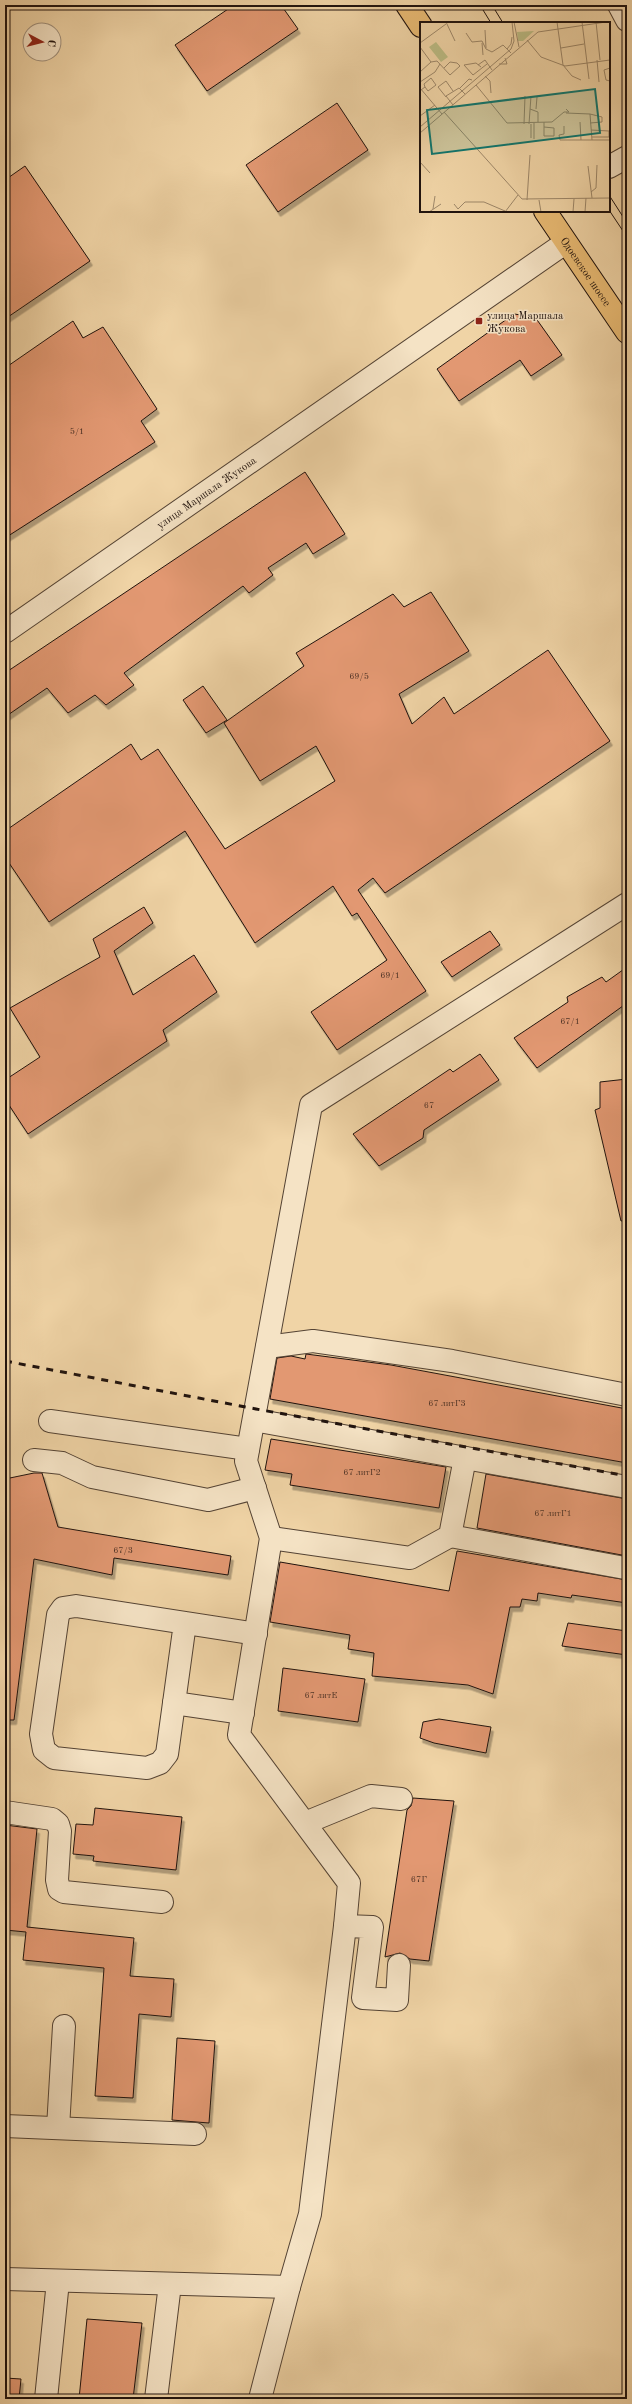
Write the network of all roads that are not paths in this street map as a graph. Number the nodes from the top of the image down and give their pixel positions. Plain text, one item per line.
1 (407, 5) edge
2 (619, 5) edge
3 (627, 20) edge
4 (420, 24) edge
5 (627, 156) edge
6 (610, 166) edge
7 (547, 212) edge
8 (565, 243) junction
9 (627, 332) edge
10 (5, 632) edge
11 (627, 904) edge
12 (267, 1347) junction
13 (627, 1395) edge
14 (254, 1420) junction
15 (50, 1421) dead end
16 (248, 1448) junction
17 (465, 1458) junction
18 (34, 1460) dead end
19 (627, 1486) edge
20 (255, 1488) junction
21 (450, 1536) junction
22 (272, 1538) junction
23 (625, 1568) dead end
24 (185, 1623) junction
25 (256, 1634) junction
26 (174, 1704) junction
27 (243, 1713) junction
28 (401, 1799) dead end
29 (5, 1812) edge
30 (305, 1823) junction
31 (162, 1902) dead end
32 (346, 1926) junction
33 (399, 1965) dead end
34 (64, 2026) dead end
35 (5, 2126) edge
36 (58, 2128) junction
37 (195, 2134) dead end
38 (5, 2279) edge
39 (58, 2281) junction
40 (170, 2284) junction
41 (289, 2287) junction
42 (46, 2399) edge
43 (156, 2399) edge
44 (260, 2399) edge

1 - 4 main road
2 - 3 street
5 - 6 street
7 - 8 main road, Одоевское шоссе
8 - 9 main road, Одоевское шоссе
8 - 10 street, улица Маршала Жукова
11 - 12 street
12 - 13 street
12 - 14 street
14 - 16 street
14 - 17 street
15 - 16 street
16 - 20 street
17 - 19 street
17 - 21 street
18 - 20 street
20 - 22 street
21 - 22 street
21 - 23 street
22 - 25 street
24 - 25 street
24 - 26 street
24 - 26 street
25 - 27 street
26 - 27 street
27 - 30 street
28 - 30 street
29 - 31 street
30 - 32 street
32 - 33 street
32 - 41 street
34 - 36 street
35 - 36 street
36 - 37 street
38 - 39 street
39 - 40 street
39 - 42 street
40 - 41 street
40 - 43 street
41 - 44 street

